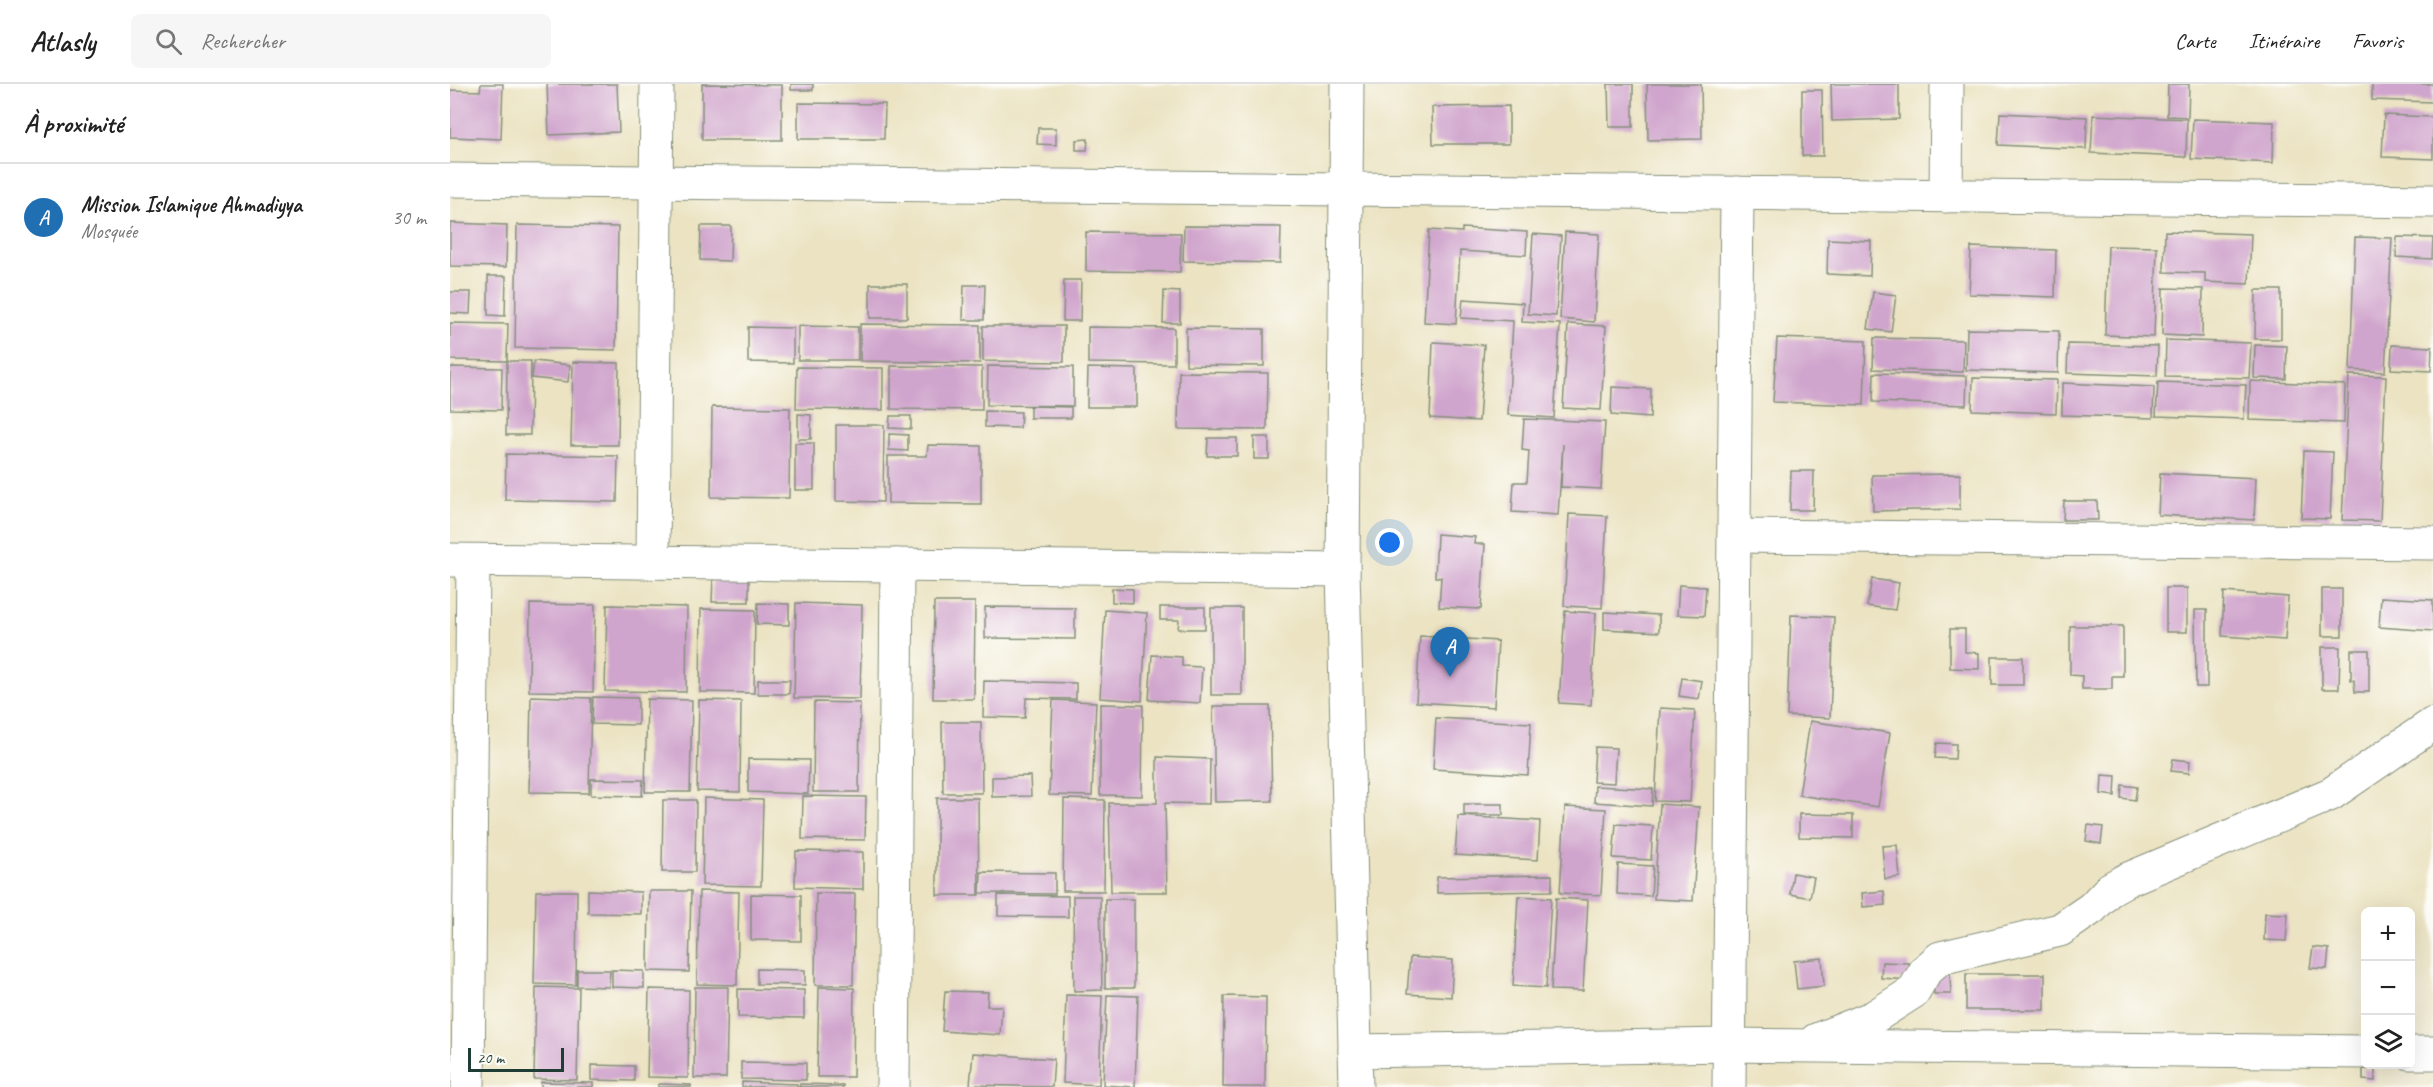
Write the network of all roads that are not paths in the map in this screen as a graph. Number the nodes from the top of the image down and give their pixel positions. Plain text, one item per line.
1 (657, 84) edge
2 (1347, 84) edge
3 (1947, 84) edge
4 (450, 180) edge
5 (657, 182) junction
6 (1346, 189) junction
7 (1737, 193) junction
8 (1946, 196) junction
9 (2433, 201) edge
10 (1734, 536) junction
11 (2433, 543) edge
12 (461, 561) edge
13 (653, 562) junction
14 (897, 565) junction
15 (1343, 570) junction
16 (2433, 724) edge
17 (1730, 1045) junction
18 (1800, 1046) junction
19 (1355, 1051) junction
20 (2361, 1052) edge
21 (2415, 1053) edge
22 (2433, 1053) edge
23 (468, 1087) edge
24 (893, 1087) edge
25 (1356, 1087) edge
26 (1729, 1087) edge

1 - 5 street
2 - 6 street
3 - 8 street
4 - 5 street
5 - 6 street
5 - 13 street
6 - 7 street
6 - 15 street
7 - 8 street
7 - 10 street
8 - 9 street
10 - 11 street
10 - 17 street
12 - 13 street
12 - 23 street
13 - 14 street
14 - 15 street
14 - 24 street
15 - 19 street
16 - 18 street
17 - 18 street
17 - 19 street
17 - 26 street
18 - 20 street
19 - 25 street
21 - 22 street

